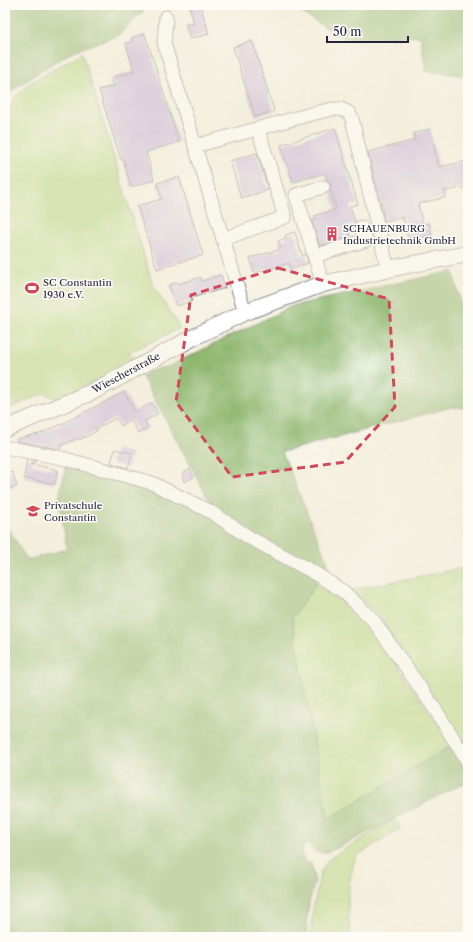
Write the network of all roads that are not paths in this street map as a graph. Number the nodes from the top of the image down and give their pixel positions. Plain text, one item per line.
1 (166, 17) dead end
2 (258, 129) junction
3 (195, 146) junction
4 (324, 187) dead end
5 (361, 227) dead end
6 (223, 239) junction
7 (468, 254) edge
8 (314, 256) junction
9 (388, 270) junction
10 (323, 284) junction
11 (245, 312) junction
12 (5, 429) edge
13 (5, 447) edge
14 (468, 762) edge

1 - 3 street
2 - 3 street
2 - 6 street
2 - 9 street
3 - 6 street
4 - 8 street
5 - 8 street
6 - 11 street
7 - 9 main road, Wiescherstraße
8 - 10 street
9 - 10 main road, Wiescherstraße
10 - 11 main road, Wiescherstraße
11 - 12 main road, Wiescherstraße
13 - 14 street

